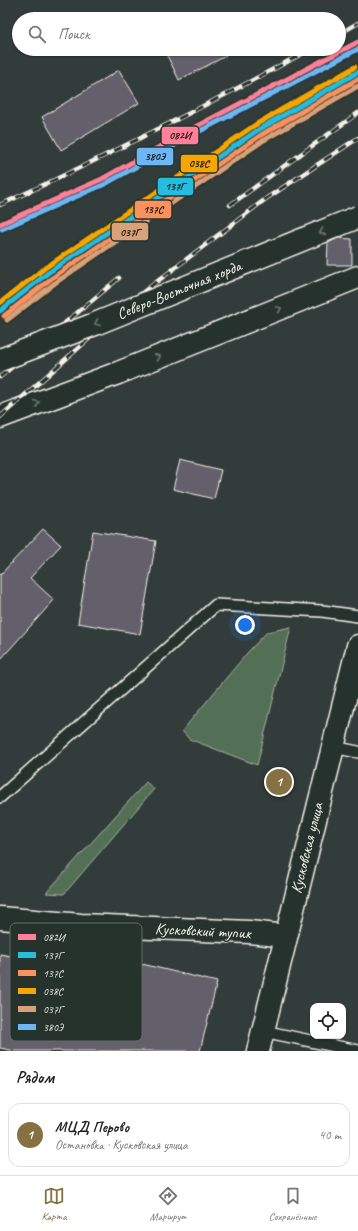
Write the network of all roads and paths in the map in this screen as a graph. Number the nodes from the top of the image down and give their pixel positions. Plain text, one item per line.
1 (358, 218) edge
2 (358, 277) edge
3 (0, 360) edge
4 (0, 417) edge
5 (358, 616) edge
6 (358, 646) edge
7 (333, 747) junction
8 (358, 752) edge
9 (0, 797) edge
10 (0, 918) edge
11 (58, 923) edge
12 (142, 928) edge
13 (286, 936) junction
14 (260, 1041) edge
15 (358, 1051) edge

1 -> 3 main road, Северо-Восточная хорда, bridge
4 -> 2 main road
5 - 9 lane
6 - 7 main road, Кусковская улица
7 - 8 lane
7 - 13 main road, Кусковская улица
10 - 11 main road, Кусковский тупик
12 - 13 main road, Кусковский тупик
13 - 14 main road, Кусковская улица
14 - 15 lane

